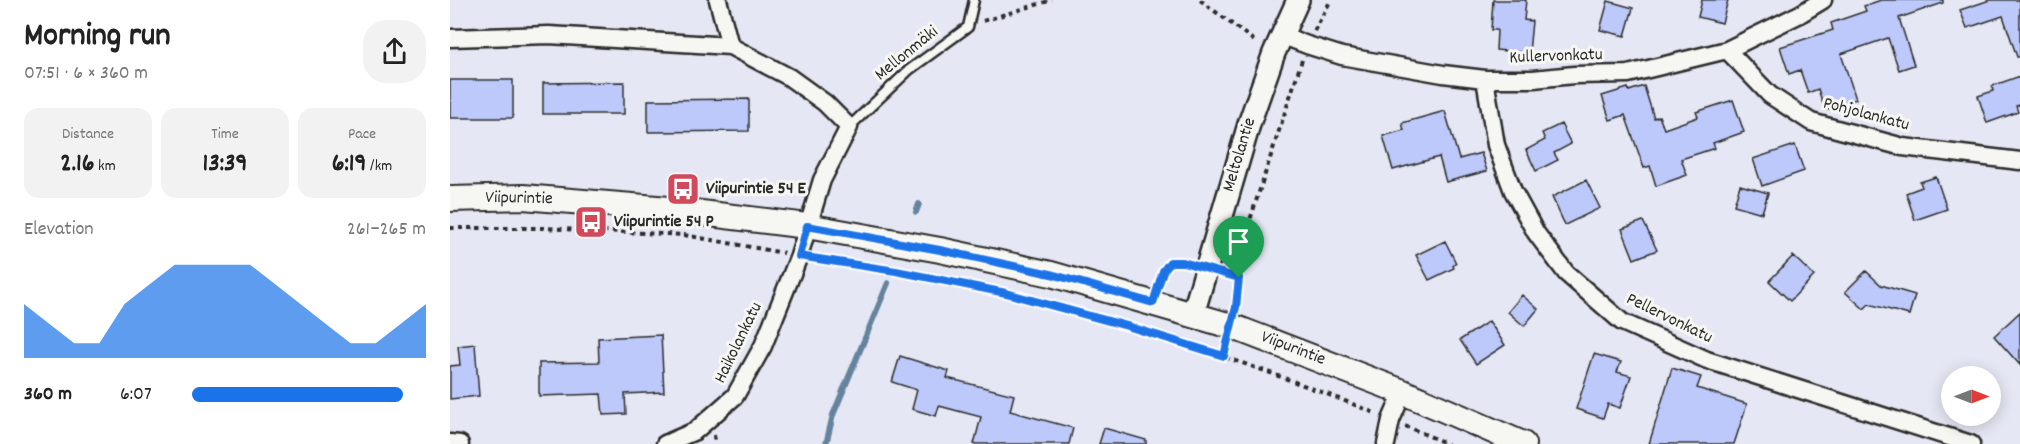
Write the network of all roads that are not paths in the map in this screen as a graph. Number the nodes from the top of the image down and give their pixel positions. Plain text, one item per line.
1 (718, 0) edge
2 (974, 0) edge
3 (1298, 0) edge
4 (1823, 0) edge
5 (450, 38) edge
6 (1278, 44) junction
7 (729, 46) junction
8 (1726, 50) junction
9 (1485, 79) junction
10 (849, 127) junction
11 (2020, 161) edge
12 (450, 199) edge
13 (807, 226) junction
14 (1193, 314) junction
15 (1403, 392) junction
16 (450, 443) edge
17 (460, 444) edge
18 (664, 444) edge
19 (1386, 444) edge
20 (1524, 444) edge
21 (1971, 444) edge

1 - 7 street
2 - 10 lane, Mellonmäki
3 - 6 street, Meltolantie
4 - 8 street, Kullervonkatu
5 - 7 street
6 - 9 street, Kullervonkatu
6 - 14 street, Meltolantie
7 - 10 street
8 - 9 street, Kullervonkatu
8 - 11 street, Pohjolankatu
9 - 21 street, Pellervonkatu
10 - 13 street, Haikolankatu
12 - 13 main road, Viipurintie
13 - 14 main road, Viipurintie
13 - 18 street, Haikolankatu
14 - 15 main road, Viipurintie
15 - 19 street
15 - 20 main road, Viipurintie
16 - 17 street

